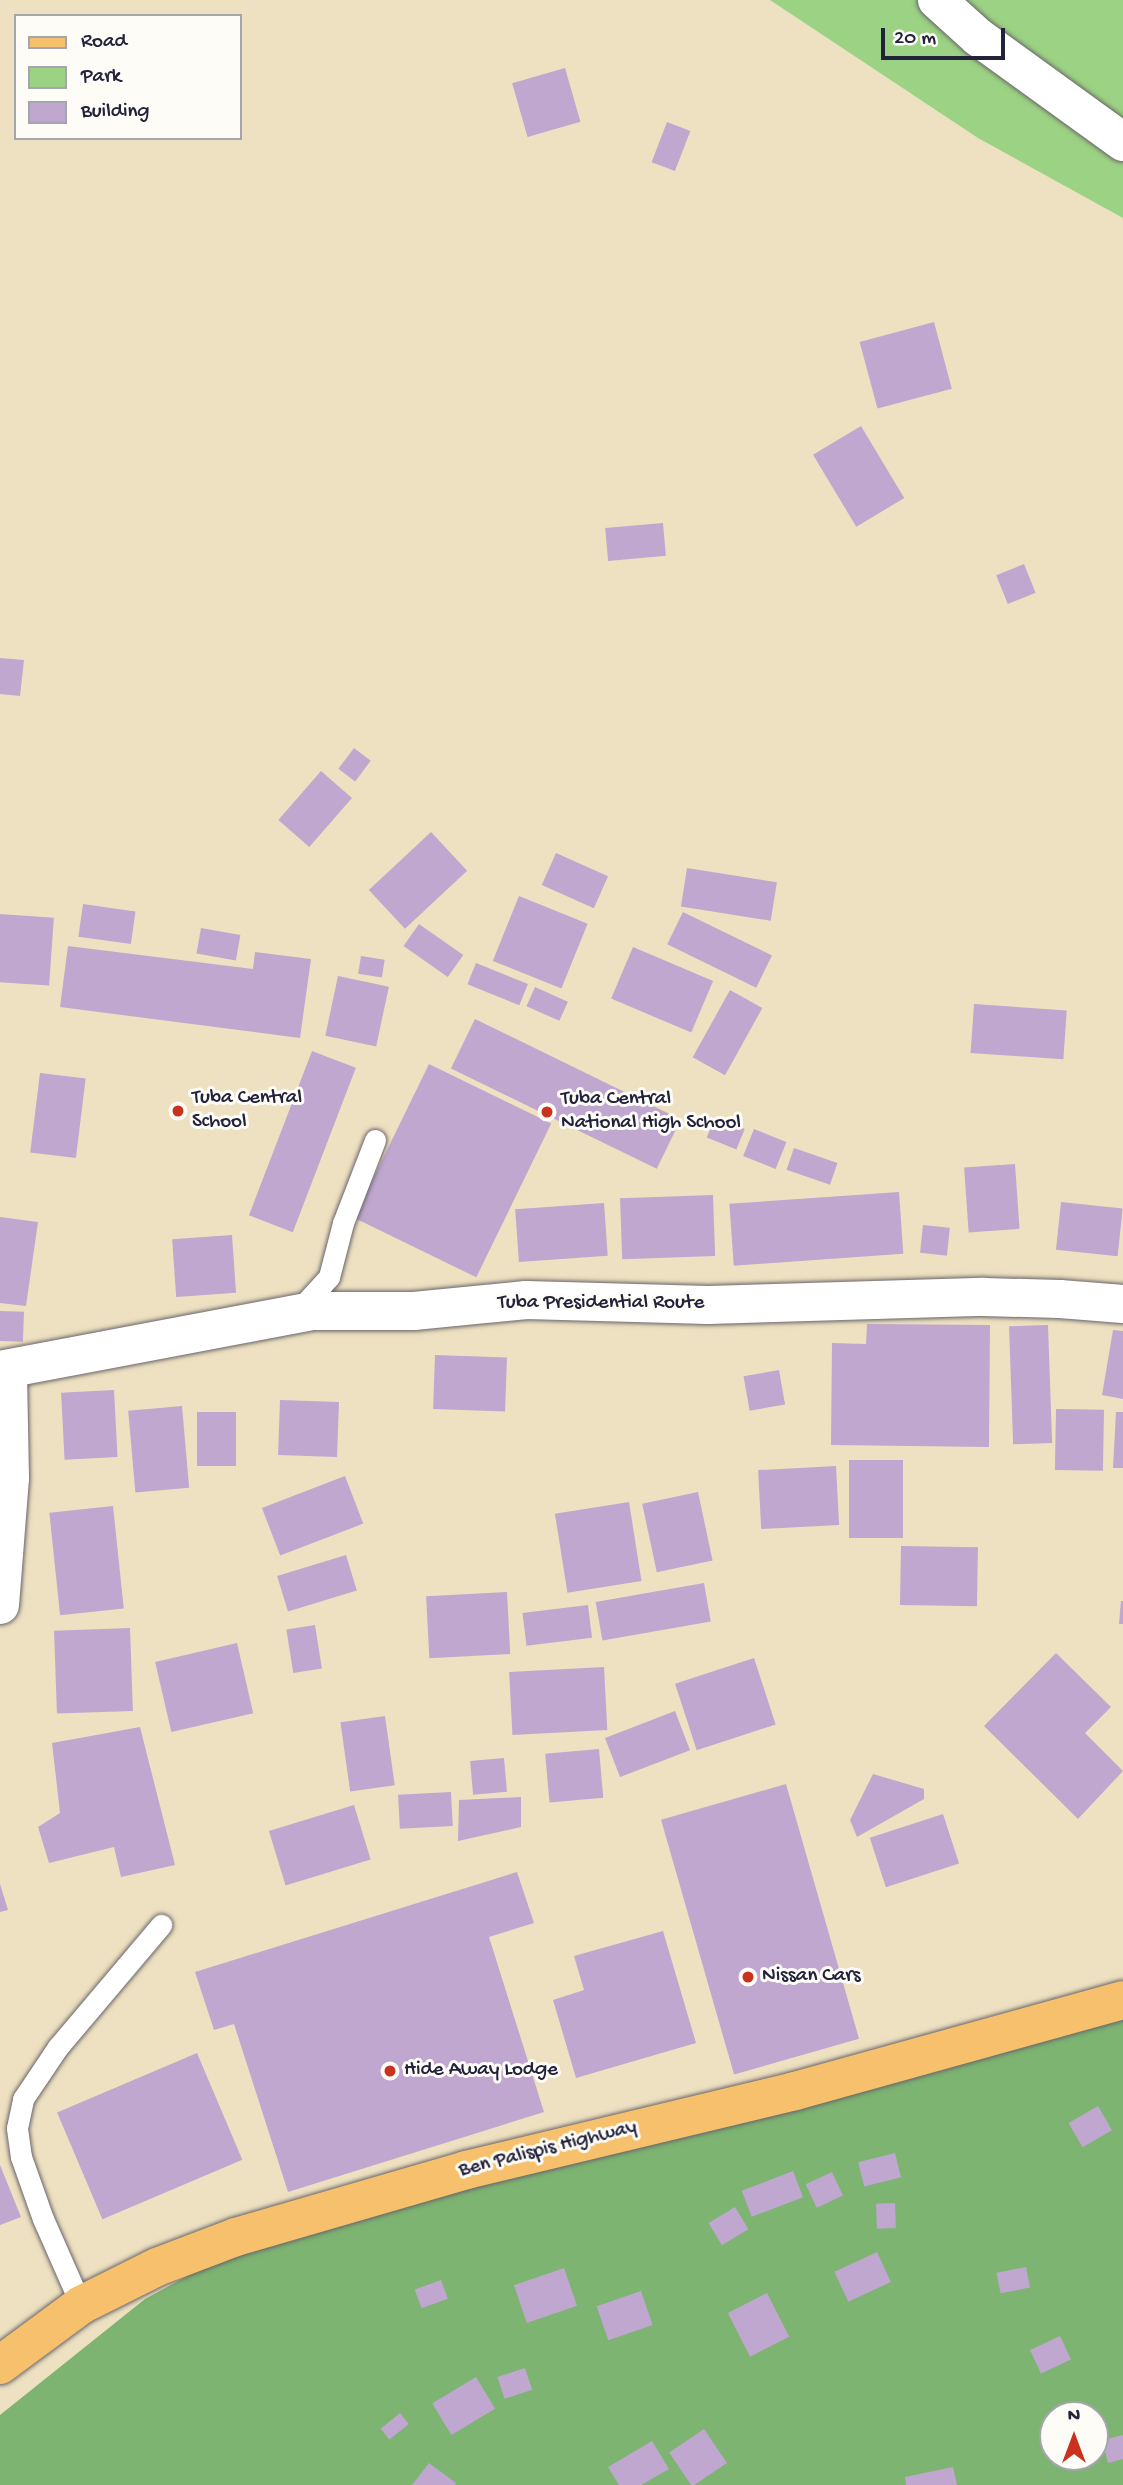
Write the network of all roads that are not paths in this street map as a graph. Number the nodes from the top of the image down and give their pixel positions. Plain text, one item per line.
1 (937, 0) edge
2 (1123, 142) edge
3 (375, 1140) dead end
4 (1123, 1304) edge
5 (295, 1314) junction
6 (4, 1370) edge
7 (0, 1605) edge
8 (160, 1925) dead end
9 (1123, 2000) edge
10 (81, 2305) junction
11 (0, 2365) edge

1 - 2 street
3 - 5 lane
4 - 5 street, Tuba Presidential Route
5 - 6 street, Tuba Presidential Route
6 - 7 street
8 - 10 lane
9 - 10 main road, Ben Palispis Highway
10 - 11 main road, Ben Palispis Highway

